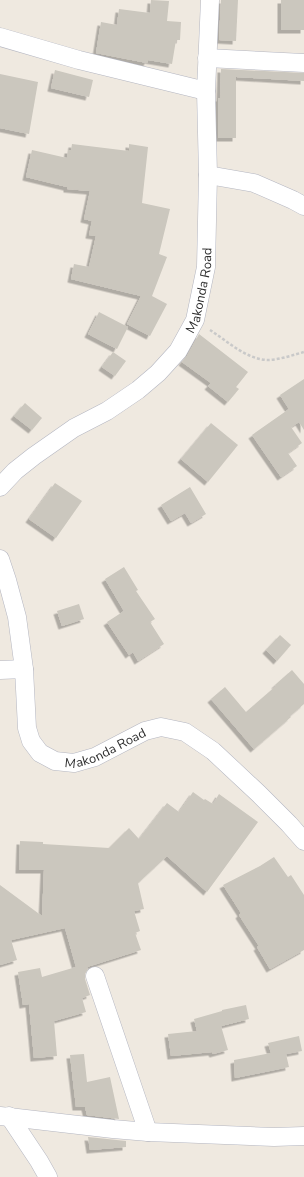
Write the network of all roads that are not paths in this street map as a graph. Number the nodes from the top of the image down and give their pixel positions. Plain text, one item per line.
1 (210, 0) edge
2 (0, 38) edge
3 (207, 58) junction
4 (304, 63) edge
5 (206, 91) junction
6 (208, 175) junction
7 (304, 206) edge
8 (0, 487) edge
9 (0, 559) edge
10 (24, 669) junction
11 (0, 670) edge
12 (304, 841) edge
13 (95, 976) dead end
14 (4, 1116) edge
15 (148, 1132) junction
16 (304, 1136) edge
17 (48, 1177) edge

1 - 3 street, Makonda Road
2 - 5 street
3 - 4 street
3 - 5 street, Makonda Road
5 - 6 street, Makonda Road
6 - 7 street
6 - 8 street, Makonda Road
9 - 10 street, Makonda Road
10 - 11 street
10 - 12 street, Makonda Road
13 - 15 street
14 - 15 street
14 - 17 street
15 - 16 street

